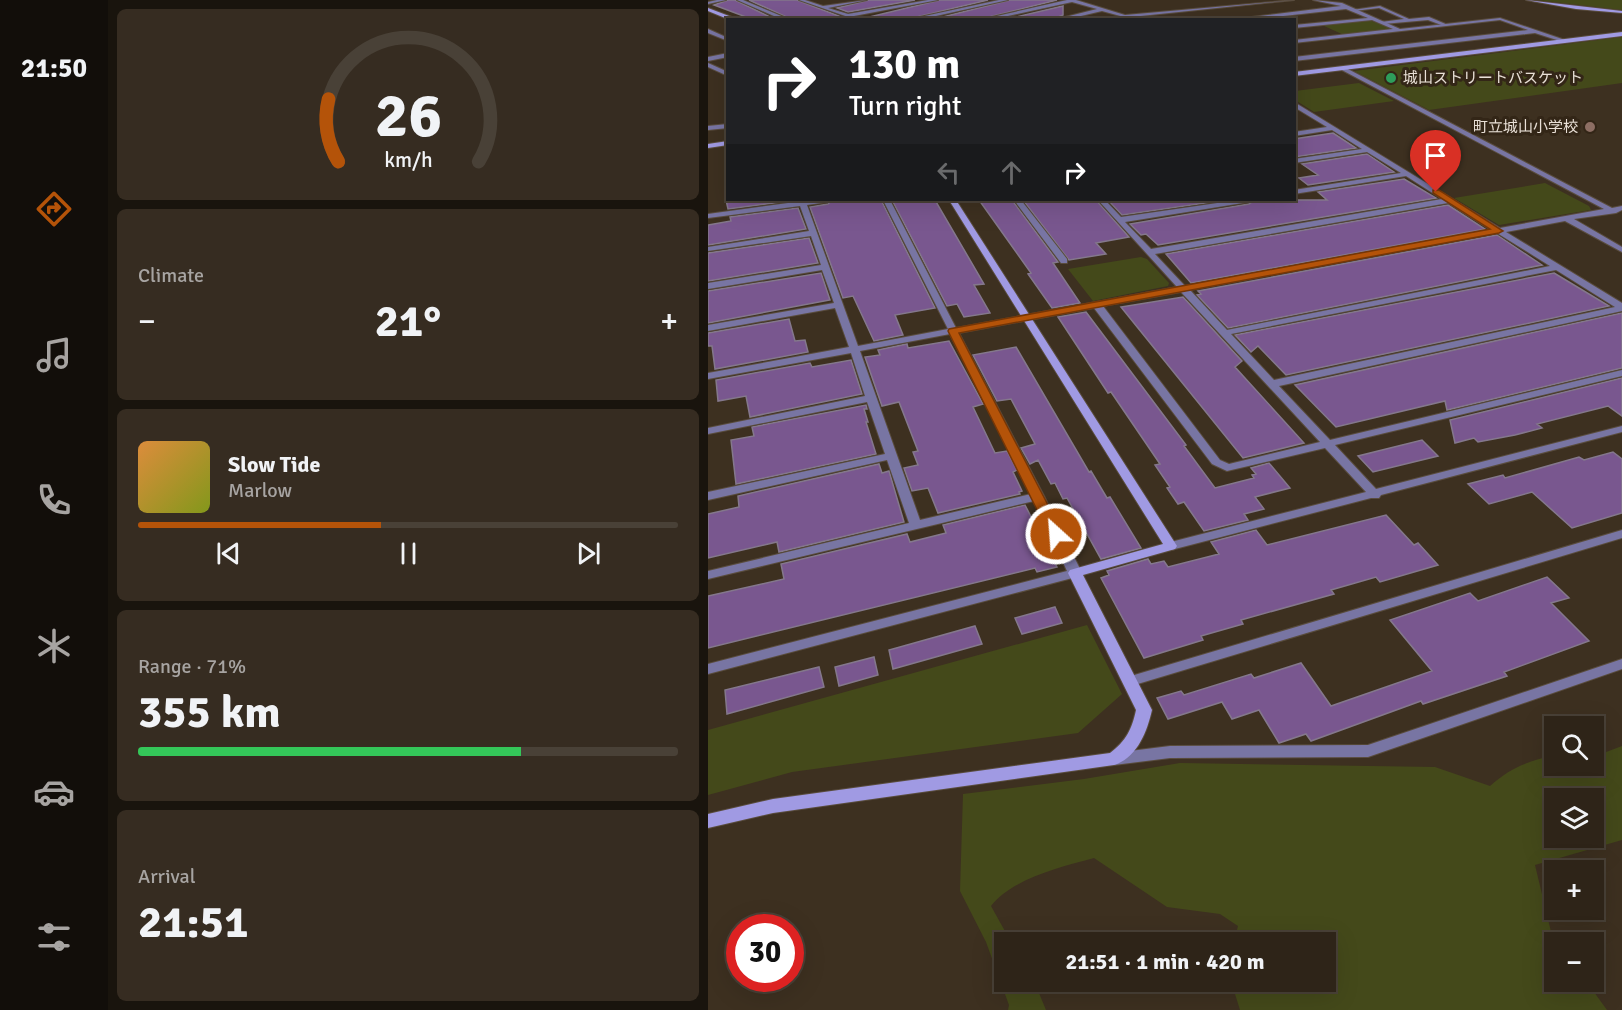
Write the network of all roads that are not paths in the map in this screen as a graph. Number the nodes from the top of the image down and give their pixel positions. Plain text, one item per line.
1 (724, 0) edge
2 (739, 0) edge
3 (801, 0) edge
4 (864, 0) edge
5 (936, 0) edge
6 (1006, 0) edge
7 (1072, 0) edge
8 (1292, 0) edge
9 (1315, 0) edge
10 (1528, 0) edge
11 (708, 3) edge
12 (1348, 7) junction
13 (822, 8) junction
14 (708, 9) edge
15 (1103, 9) junction
16 (1354, 10) junction
17 (1622, 12) edge
18 (849, 16) junction
19 (1126, 16) junction
20 (730, 18) edge
21 (784, 18) edge
22 (853, 18) edge
23 (918, 18) edge
24 (990, 18) edge
25 (1070, 18) edge
26 (1130, 18) edge
27 (1247, 18) edge
28 (1373, 18) junction
29 (1409, 20) junction
30 (1383, 23) junction
31 (1446, 25) junction
32 (1296, 27) edge
33 (1400, 30) junction
34 (708, 31) edge
35 (1537, 31) junction
36 (1622, 34) edge
37 (726, 39) edge
38 (1564, 41) junction
39 (1296, 42) edge
40 (726, 55) edge
41 (708, 59) edge
42 (1296, 59) edge
43 (708, 65) edge
44 (1342, 68) junction
45 (726, 73) edge
46 (1296, 74) edge
47 (1296, 105) edge
48 (726, 126) edge
49 (708, 128) edge
50 (1334, 128) junction
51 (1296, 134) edge
52 (726, 143) edge
53 (708, 146) edge
54 (1369, 150) junction
55 (1296, 161) edge
56 (1408, 174) junction
57 (1296, 192) edge
58 (820, 201) edge
59 (887, 201) edge
60 (953, 201) edge
61 (1018, 201) edge
62 (1102, 201) edge
63 (1243, 201) edge
64 (1450, 201) junction
65 (803, 203) junction
66 (1622, 208) edge
67 (1611, 210) junction
68 (708, 216) edge
69 (1622, 216) edge
70 (1566, 218) junction
71 (1120, 220) junction
72 (1499, 231) junction
73 (814, 233) junction
74 (708, 249) edge
75 (1622, 250) edge
76 (1150, 252) junction
77 (1064, 261) dead end
78 (825, 267) junction
79 (1557, 267) junction
80 (708, 286) edge
81 (1183, 289) junction
82 (1097, 304) junction
83 (839, 305) junction
84 (1622, 307) edge
85 (1027, 317) junction
86 (708, 328) edge
87 (953, 331) junction
88 (1224, 333) junction
89 (855, 349) junction
90 (1622, 373) edge
91 (708, 376) edge
92 (1272, 384) junction
93 (871, 398) junction
94 (1622, 429) edge
95 (708, 431) edge
96 (1329, 445) junction
97 (891, 456) junction
98 (1375, 495) junction
99 (708, 496) edge
100 (1038, 496) junction
101 (916, 525) junction
102 (1622, 534) edge
103 (1171, 546) junction
104 (1075, 573) junction
105 (708, 575) edge
106 (1622, 664) edge
107 (708, 669) edge
108 (1131, 681) junction
109 (1114, 759) junction
110 (708, 821) edge

1 - 11 street
2 - 21 street
3 - 13 street
4 - 13 street
5 - 18 street
6 - 23 street
7 - 15 street
7 - 24 street
8 - 19 street
9 - 12 street
10 - 17 street
12 - 16 street
12 - 27 street
13 - 18 street
14 - 20 street
15 - 19 street
15 - 25 street
16 - 28 street
16 - 29 street
18 - 22 street
19 - 26 street
28 - 30 street
28 - 32 street
29 - 30 street
29 - 31 street
30 - 33 street
31 - 33 street
31 - 35 street
33 - 39 street
34 - 37 street
35 - 38 street
35 - 42 street
36 - 38 street
38 - 44 street
40 - 41 street
43 - 45 street
44 - 46 street
44 - 67 street
47 - 50 street
48 - 49 street
50 - 51 street
50 - 54 street
52 - 53 street
54 - 55 street
54 - 56 street
56 - 57 street
56 - 64 street
58 - 65 street
59 - 87 street
60 - 85 street
61 - 77 street
62 - 71 street
63 - 71 street
64 - 72 street
64 - 76 street
65 - 68 street
65 - 73 street
66 - 67 street
67 - 69 street
67 - 70 street
70 - 72 street
70 - 75 street
71 - 76 street
72 - 79 street
72 - 81 street
73 - 74 street
73 - 78 street
76 - 81 street
78 - 80 street
78 - 83 street
79 - 84 street
79 - 88 street
81 - 82 street
81 - 88 street
82 - 85 street
82 - 96 street
83 - 86 street
83 - 89 street
84 - 92 street
85 - 87 street
85 - 103 street
87 - 89 street
87 - 100 street
88 - 92 street
89 - 91 street
89 - 93 street
90 - 96 street
92 - 96 street
93 - 95 street
93 - 97 street
94 - 98 street
96 - 98 street
97 - 99 street
97 - 101 street
98 - 103 street
100 - 101 street
100 - 104 street
101 - 105 street
102 - 108 street
103 - 104 street
104 - 107 street
104 - 108 street
106 - 109 street
108 - 109 street
109 - 110 street

